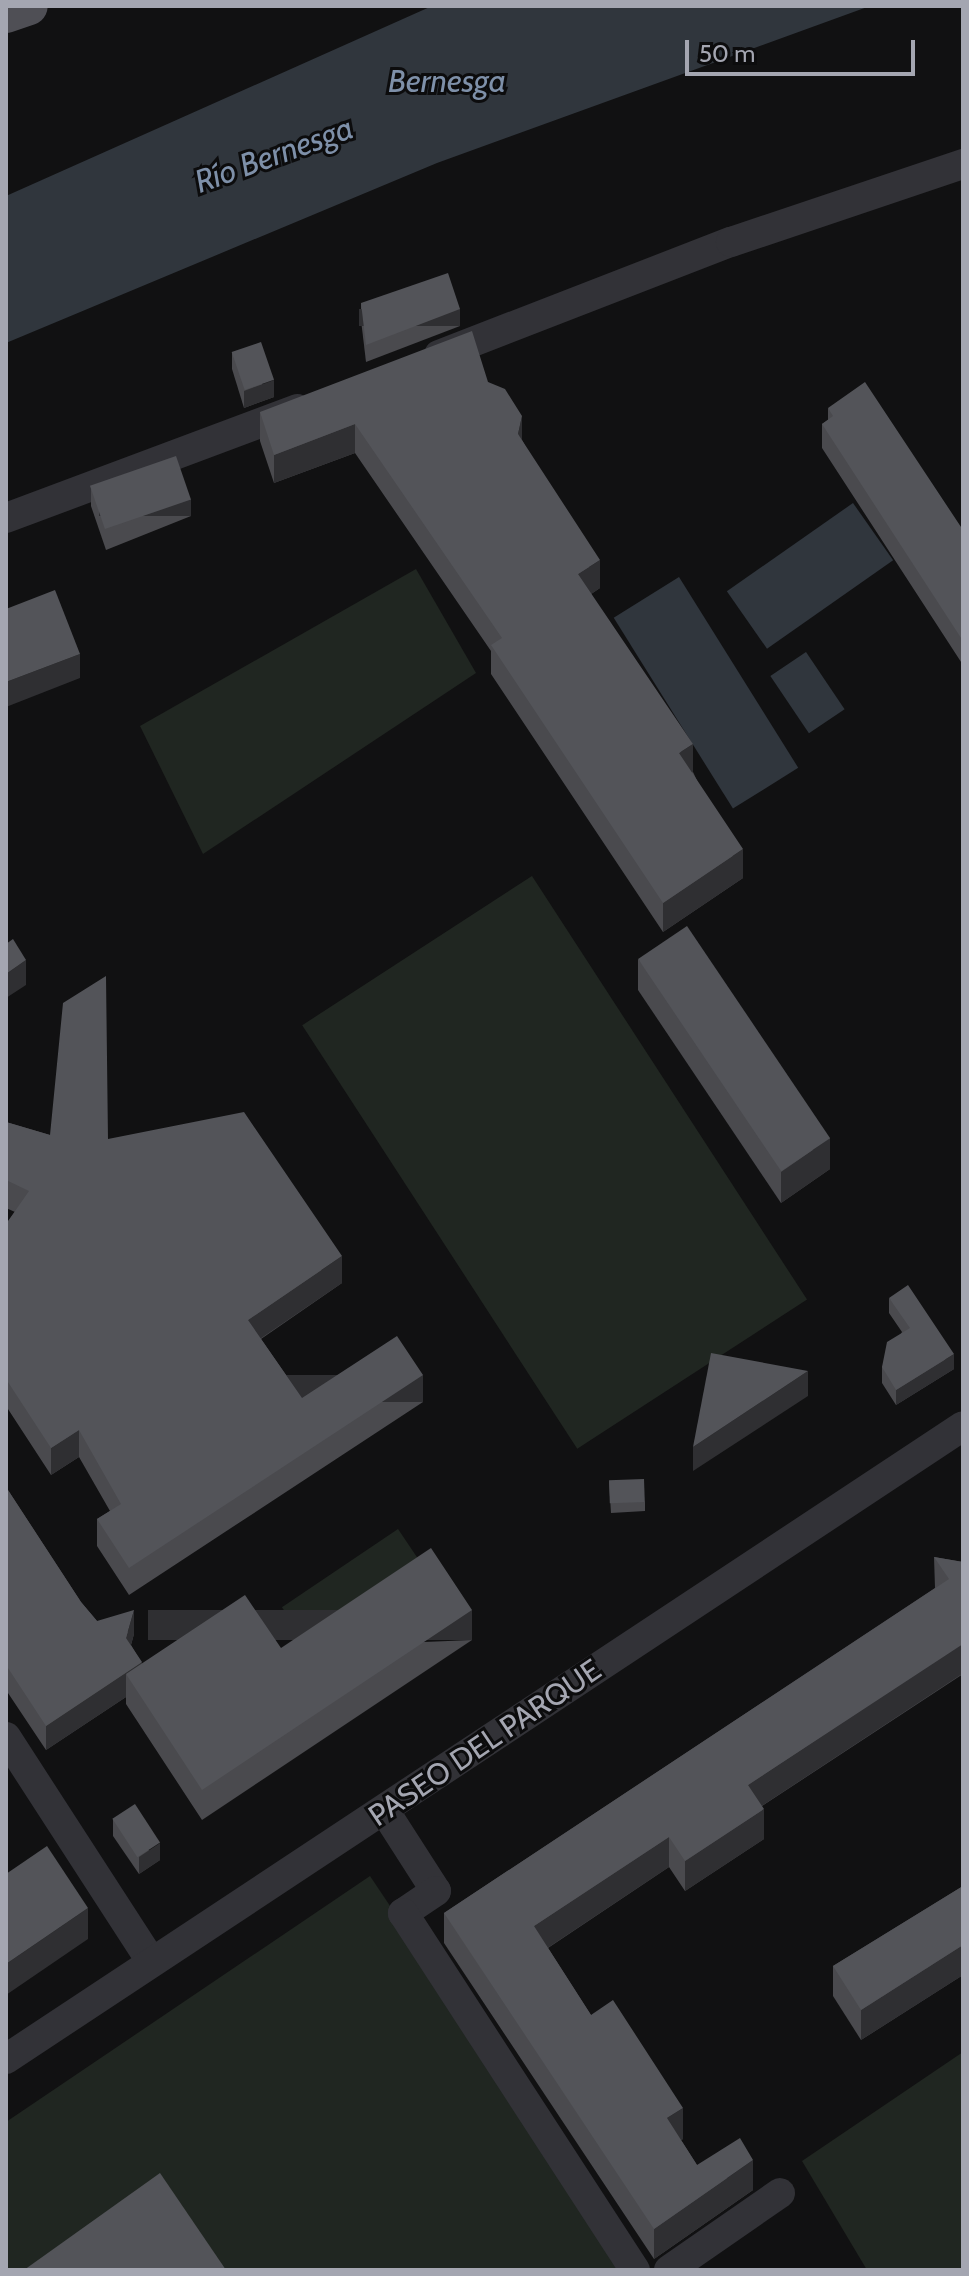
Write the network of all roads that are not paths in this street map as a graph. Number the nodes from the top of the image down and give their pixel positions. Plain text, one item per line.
1 (29, 6) edge
2 (6, 14) edge
3 (963, 164) edge
4 (406, 368) edge
5 (332, 396) edge
6 (6, 518) edge
7 (963, 1426) edge
8 (11, 1753) edge
9 (384, 1810) junction
10 (151, 1961) junction
11 (6, 2059) edge
12 (780, 2193) dead end
13 (635, 2270) edge
14 (669, 2270) edge

1 - 2 main road
3 - 4 street
5 - 6 street
7 - 9 street, PASEO DEL PARQUE
8 - 10 street
9 - 10 street, PASEO DEL PARQUE
9 - 13 street
10 - 11 street, PASEO DEL PARQUE
12 - 14 street

